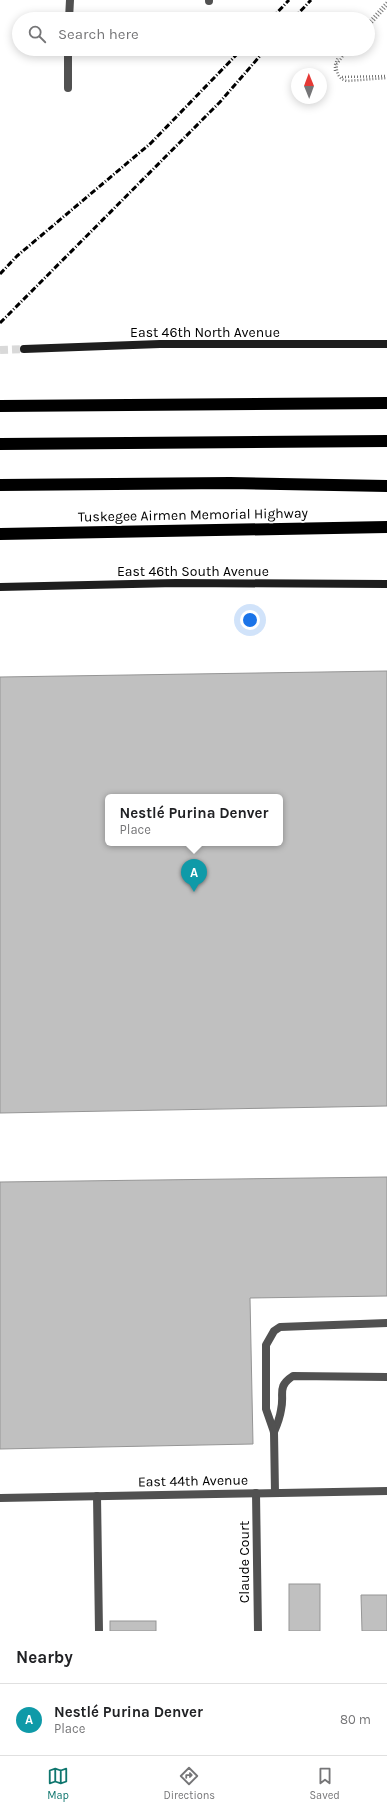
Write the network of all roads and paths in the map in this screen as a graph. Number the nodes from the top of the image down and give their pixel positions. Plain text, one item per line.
1 (70, 0) edge
2 (387, 2) edge
3 (387, 6) edge
4 (69, 12) edge
5 (375, 15) edge
6 (375, 19) edge
7 (68, 56) edge
8 (340, 56) edge
9 (341, 56) edge
10 (387, 77) edge
11 (68, 88) dead end
12 (387, 344) edge
13 (24, 349) tunnel mouth
14 (387, 403) edge
15 (0, 406) edge
16 (387, 441) edge
17 (0, 444) edge
18 (0, 485) edge
19 (387, 486) edge
20 (387, 527) edge
21 (0, 534) edge
22 (387, 584) edge
23 (0, 587) edge
24 (387, 1323) edge
25 (387, 1377) edge
26 (274, 1432) junction
27 (387, 1491) edge
28 (256, 1493) junction
29 (275, 1493) junction
30 (98, 1496) junction
31 (0, 1498) edge
32 (99, 1631) edge
33 (258, 1631) edge

1 - 4 street
2 - 5 path
3 - 6 path
7 - 11 street
8 - 10 path
9 - 10 path
12 - 13 main road, East 46th North Avenue
14 - 15 highway
16 - 17 highway
18 - 19 highway
20 - 21 highway, Tuskegee Airmen Memorial Highway
22 - 23 main road, East 46th South Avenue
24 - 26 street
25 - 26 street
26 - 29 street
27 - 29 street, East 44th Avenue
28 - 29 street, East 44th Avenue
28 - 30 street, East 44th Avenue
28 - 33 street, Claude Court
30 - 31 street, East 44th Avenue
30 - 32 street

